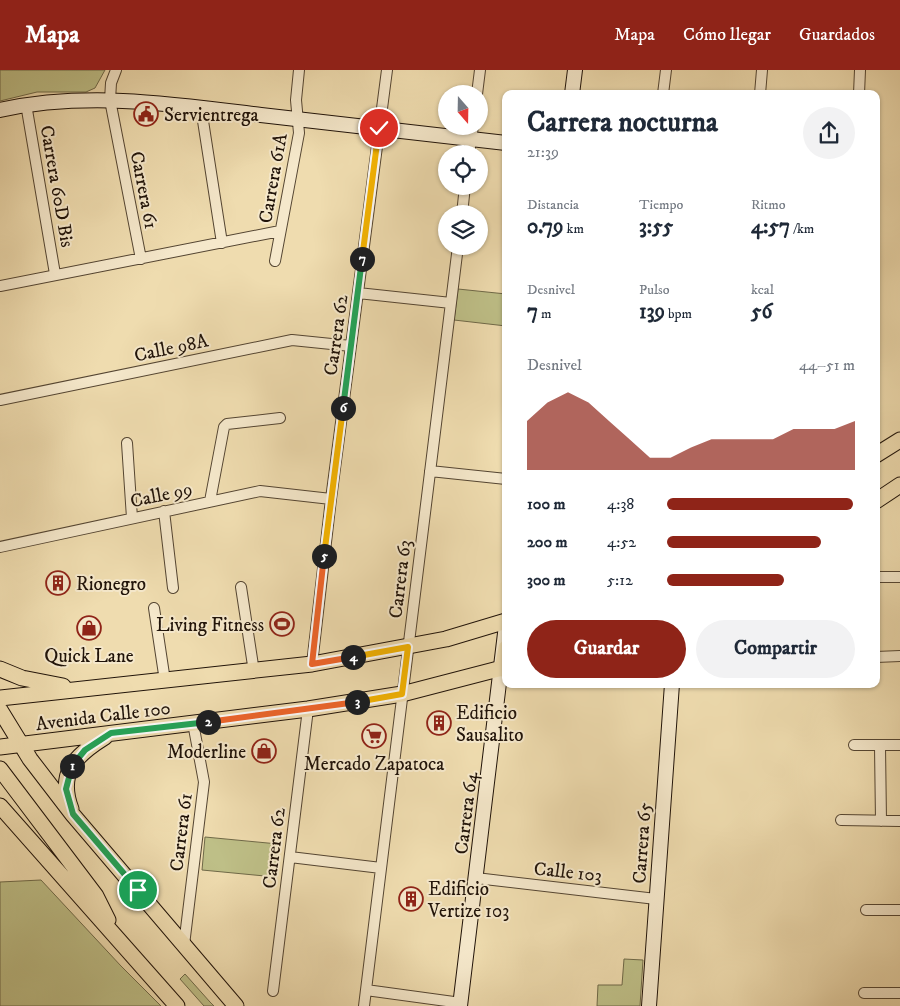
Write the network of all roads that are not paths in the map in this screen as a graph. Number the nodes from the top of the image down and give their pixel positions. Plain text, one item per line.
1 (116, 70) edge
2 (299, 70) edge
3 (387, 70) edge
4 (480, 70) edge
5 (575, 70) edge
6 (666, 70) edge
7 (762, 70) edge
8 (860, 70) edge
9 (478, 85) edge
10 (572, 90) edge
11 (664, 90) edge
12 (760, 90) edge
13 (859, 90) edge
14 (110, 100) junction
15 (26, 104) junction
16 (201, 108) junction
17 (0, 110) edge
18 (298, 119) junction
19 (379, 128) junction
20 (438, 131) edge
21 (479, 135) edge
22 (502, 142) edge
23 (280, 231) junction
24 (222, 243) junction
25 (457, 255) edge
26 (141, 259) junction
27 (275, 261) dead end
28 (55, 274) junction
29 (0, 286) edge
30 (358, 293) junction
31 (451, 303) junction
32 (351, 346) junction
33 (0, 400) edge
34 (280, 418) dead end
35 (900, 440) edge
36 (127, 442) dead end
37 (880, 451) edge
38 (430, 471) junction
39 (502, 479) edge
40 (900, 485) edge
41 (880, 498) edge
42 (330, 499) junction
43 (210, 502) junction
44 (164, 511) junction
45 (132, 518) junction
46 (0, 547) edge
47 (880, 577) edge
48 (900, 577) edge
49 (241, 587) dead end
50 (173, 588) dead end
51 (154, 608) dead end
52 (502, 624) edge
53 (408, 647) junction
54 (900, 656) edge
55 (880, 657) edge
56 (312, 664) junction
57 (502, 669) edge
58 (0, 670) edge
59 (254, 672) junction
60 (165, 681) junction
61 (502, 683) edge
62 (100, 688) junction
63 (672, 688) edge
64 (402, 694) junction
65 (0, 698) edge
66 (308, 709) junction
67 (0, 710) edge
68 (193, 724) junction
69 (111, 733) junction
70 (854, 745) dead end
71 (900, 745) edge
72 (22, 746) junction
73 (880, 746) junction
74 (0, 748) edge
75 (0, 769) edge
76 (5, 810) edge
77 (73, 814) junction
78 (841, 820) dead end
79 (881, 821) junction
80 (900, 821) edge
81 (290, 857) junction
82 (381, 868) junction
83 (476, 878) junction
84 (656, 899) junction
85 (866, 910) dead end
86 (900, 910) edge
87 (118, 939) junction
88 (184, 945) junction
89 (366, 990) junction
90 (273, 992) dead end
91 (864, 993) dead end
92 (900, 993) edge
93 (460, 1004) edge
94 (177, 1006) edge
95 (236, 1006) edge
96 (364, 1006) edge
97 (648, 1006) edge

1 - 14 street, Carrera 61
2 - 18 street, Carrera 61A
3 - 19 street, Carrera 62
4 - 9 street
5 - 10 street
6 - 11 street
7 - 12 street
8 - 13 street
14 - 15 street
14 - 16 street
14 - 26 street, Carrera 61
15 - 17 street
15 - 28 street, Carrera 60D Bis
16 - 18 street
16 - 24 street
18 - 19 street
18 - 23 street, Carrera 61A
19 - 20 street
19 - 30 street, Carrera 62
21 - 22 street
23 - 24 street
23 - 27 street, Carrera 61A
24 - 26 street
25 - 31 street, Carrera 63
26 - 28 street
28 - 29 street
30 - 31 street
30 - 32 street, Carrera 62
31 - 38 street, Carrera 63
32 - 33 street, Calle 98A
32 - 42 street, Carrera 62
34 - 43 street
35 - 37 main road
36 - 45 street
38 - 39 street
38 - 53 street, Carrera 63
40 - 41 main road
42 - 43 street, Calle 99
42 - 56 street, Carrera 62
43 - 44 street, Calle 99
44 - 45 street, Calle 99
44 - 50 street
45 - 46 street, Calle 99
47 - 48 street
49 - 59 street
51 - 60 street
52 - 53 main road, Avenida Calle 100
53 - 56 main road, Avenida Calle 100
53 - 64 street, Carrera 63
54 - 55 street
56 - 59 main road, Avenida Calle 100
57 - 64 main road, Avenida Calle 100
58 - 62 main road
59 - 60 main road, Avenida Calle 100
60 - 62 main road, Avenida Calle 100
61 - 83 street, Carrera 64
62 - 65 main road, Avenida Calle 100
63 - 84 street, Carrera 65
64 - 66 main road, Avenida Calle 100
64 - 82 street, Carrera 63
66 - 68 main road, Avenida Calle 100
66 - 81 street, Carrera 62
67 - 72 main road
68 - 69 main road, Avenida Calle 100
68 - 88 street, Carrera 61
69 - 72 main road, Avenida Calle 100
69 - 77 main road
70 - 73 street
71 - 73 street
72 - 74 main road, Avenida Calle 100
72 - 77 main road
73 - 79 street
75 - 87 main road
76 - 87 main road
77 - 88 main road
78 - 79 street
79 - 80 street
81 - 82 street
81 - 90 street, Carrera 62
82 - 89 street, Carrera 63
83 - 84 street, Calle 103
83 - 93 street, Carrera 64
84 - 97 street, Carrera 65
85 - 86 street
87 - 94 main road
88 - 95 main road
89 - 93 street
89 - 96 street, Carrera 63
91 - 92 street

